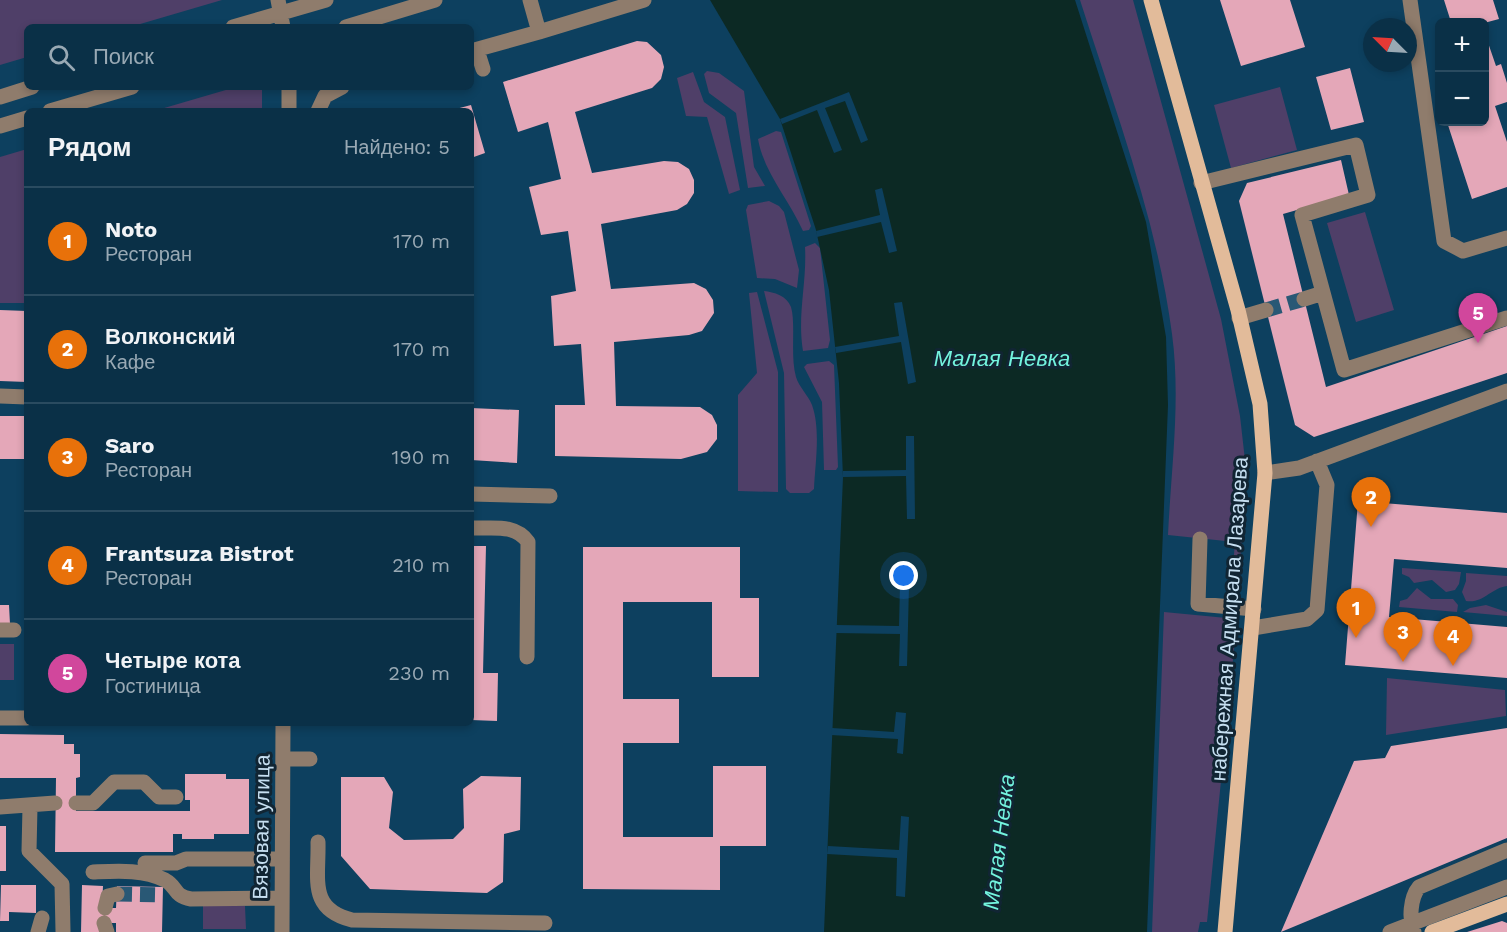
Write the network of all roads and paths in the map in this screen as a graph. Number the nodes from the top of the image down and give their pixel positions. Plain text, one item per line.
1 (326, 0) edge
2 (435, 0) edge
3 (530, 0) edge
4 (645, 0) edge
5 (1151, 0) edge
6 (1410, 0) edge
7 (281, 13) edge
8 (243, 24) edge
9 (356, 24) edge
10 (539, 32) junction
11 (474, 50) edge
12 (483, 69) dead end
13 (24, 89) edge
14 (122, 90) edge
15 (289, 90) edge
16 (336, 90) edge
17 (0, 96) edge
18 (60, 108) edge
19 (289, 108) edge
20 (319, 108) edge
21 (24, 119) edge
22 (0, 126) edge
23 (1201, 183) junction
24 (1507, 238) edge
25 (1323, 293) junction
26 (1304, 299) tunnel mouth
27 (1266, 310) tunnel mouth
28 (1239, 318) junction
29 (1507, 318) edge
30 (1507, 391) edge
31 (0, 396) edge
32 (24, 397) edge
33 (1317, 461) junction
34 (1265, 473) junction
35 (474, 494) edge
36 (550, 496) dead end
37 (474, 528) edge
38 (1200, 539) dead end
39 (1254, 609) junction
40 (1252, 628) junction
41 (526, 657) dead end
42 (0, 718) edge
43 (24, 718) edge
44 (283, 726) edge
45 (283, 759) junction
46 (310, 759) dead end
47 (176, 797) dead end
48 (76, 803) dead end
49 (55, 804) dead end
50 (0, 807) edge
51 (30, 807) junction
52 (318, 842) dead end
53 (1507, 850) edge
54 (282, 859) junction
55 (145, 863) dead end
56 (93, 872) dead end
57 (1507, 887) edge
58 (117, 894) dead end
59 (163, 895) tunnel mouth
60 (180, 897) junction
61 (281, 898) junction
62 (1507, 904) edge
63 (105, 921) edge
64 (545, 921) edge
65 (375, 926) edge
66 (1413, 929) edge
67 (63, 931) edge
68 (1225, 931) edge
69 (282, 932) edge
70 (1390, 932) edge
71 (1432, 932) edge

1 - 7 street
2 - 9 street
3 - 10 street
4 - 10 street
5 - 23 main road, набережная Адмирала Лазарева
6 - 24 street
7 - 8 street
10 - 11 street
11 - 12 street
13 - 17 street
14 - 18 street
15 - 19 street
16 - 20 street
21 - 22 street
23 - 25 street
23 - 28 main road, набережная Адмирала Лазарева
25 - 26 street
25 - 29 street
27 - 28 street
28 - 34 main road, набережная Адмирала Лазарева
30 - 33 street
31 - 32 street
33 - 34 street
33 - 40 street
34 - 39 main road, набережная Адмирала Лазарева
35 - 36 street
37 - 41 street
38 - 39 street
39 - 40 main road, набережная Адмирала Лазарева
40 - 68 main road, набережная Адмирала Лазарева
42 - 43 street
44 - 45 street, Вязовая улица
45 - 46 street
45 - 54 street, Вязовая улица
47 - 48 street
49 - 51 street
50 - 51 street
51 - 67 street
52 - 65 street
53 - 66 street
54 - 55 street
54 - 61 street, Вязовая улица
56 - 60 street
57 - 66 street
58 - 63 street
59 - 60 street
60 - 61 street
61 - 69 street, Вязовая улица
62 - 71 main road
64 - 65 street
66 - 70 street

